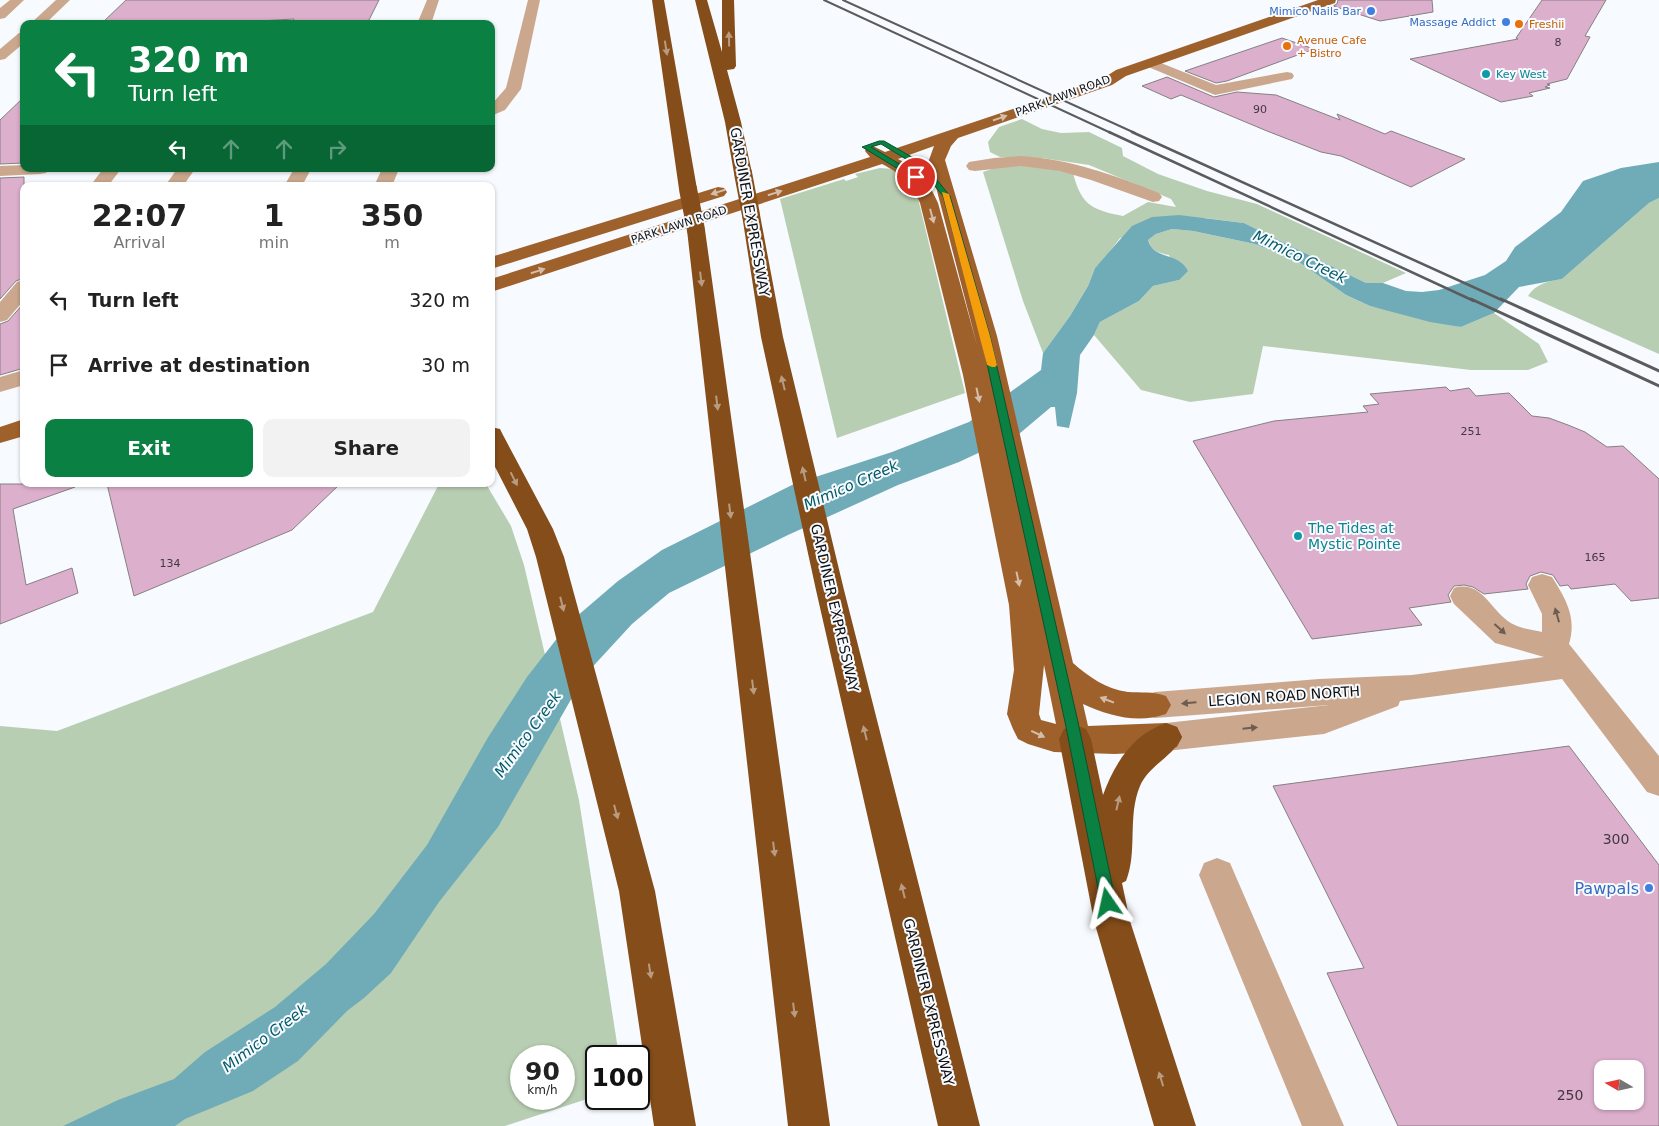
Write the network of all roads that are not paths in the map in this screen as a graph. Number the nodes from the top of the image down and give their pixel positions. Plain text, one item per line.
1 (18, 0) edge
2 (64, 0) edge
3 (433, 0) edge
4 (534, 0) edge
5 (658, 0) edge
6 (701, 0) edge
7 (728, 0) edge
8 (1330, 0) edge
9 (0, 15) edge
10 (42, 20) edge
11 (426, 20) edge
12 (20, 39) edge
13 (0, 56) edge
14 (1151, 62) junction
15 (1121, 73) junction
16 (1287, 76) dead end
17 (1027, 94) dead end
18 (495, 109) edge
19 (734, 122) junction
20 (949, 124) junction
21 (880, 148) junction
22 (975, 166) dead end
23 (0, 170) edge
24 (20, 170) edge
25 (110, 172) edge
26 (750, 176) junction
27 (102, 182) edge
28 (947, 196) junction
29 (1153, 197) dead end
30 (495, 262) edge
31 (495, 285) edge
32 (20, 291) edge
33 (0, 316) edge
34 (976, 342) junction
35 (20, 378) edge
36 (0, 384) edge
37 (20, 428) edge
38 (0, 435) edge
39 (495, 443) edge
40 (1018, 532) junction
41 (1542, 585) dead end
42 (1464, 596) dead end
43 (1560, 656) junction
44 (1060, 670) junction
45 (1412, 688) junction
46 (1155, 705) joint
47 (1166, 737) junction
48 (1075, 740) junction
49 (1659, 781) edge
50 (1217, 875) dead end
51 (1112, 921) junction
52 (675, 1126) edge
53 (809, 1126) edge
54 (959, 1126) edge
55 (1175, 1126) edge
56 (1323, 1126) edge

1 - 9 street
2 - 10 street
3 - 11 street
4 - 18 street
5 -> 53 highway, bridge
6 - 19 highway, GARDINER EXPRESSWAY
19 -> 7 highway
8 - 14 main road, PARK LAWN ROAD
12 - 13 street
14 - 15 main road, PARK LAWN ROAD
14 - 16 street
15 - 17 main road, PARK LAWN ROAD
20 -> 15 main road, PARK LAWN ROAD
19 - 26 highway, GARDINER EXPRESSWAY
20 - 21 main road, PARK LAWN ROAD
20 - 28 main road
21 - 28 main road
31 -> 21 main road, PARK LAWN ROAD
21 -> 34 main road
22 - 29 street
23 - 24 street
25 - 27 street
26 -> 30 main road, PARK LAWN ROAD
54 -> 26 highway, GARDINER EXPRESSWAY, bridge
28 - 34 main road
32 - 33 street
34 - 40 main road
35 - 36 street
37 - 38 main road
39 -> 52 highway
40 - 44 main road
40 -> 48 main road
43 -> 41 street
42 -> 43 street
43 - 45 street, LEGION ROAD NORTH
43 - 49 street
46 -> 44 main road
44 - 48 main road
45 -> 46 street, LEGION ROAD NORTH
47 -> 45 street, LEGION ROAD NORTH
47 - 48 main road
51 -> 47 highway
48 - 51 highway
50 - 56 street
55 -> 51 highway

